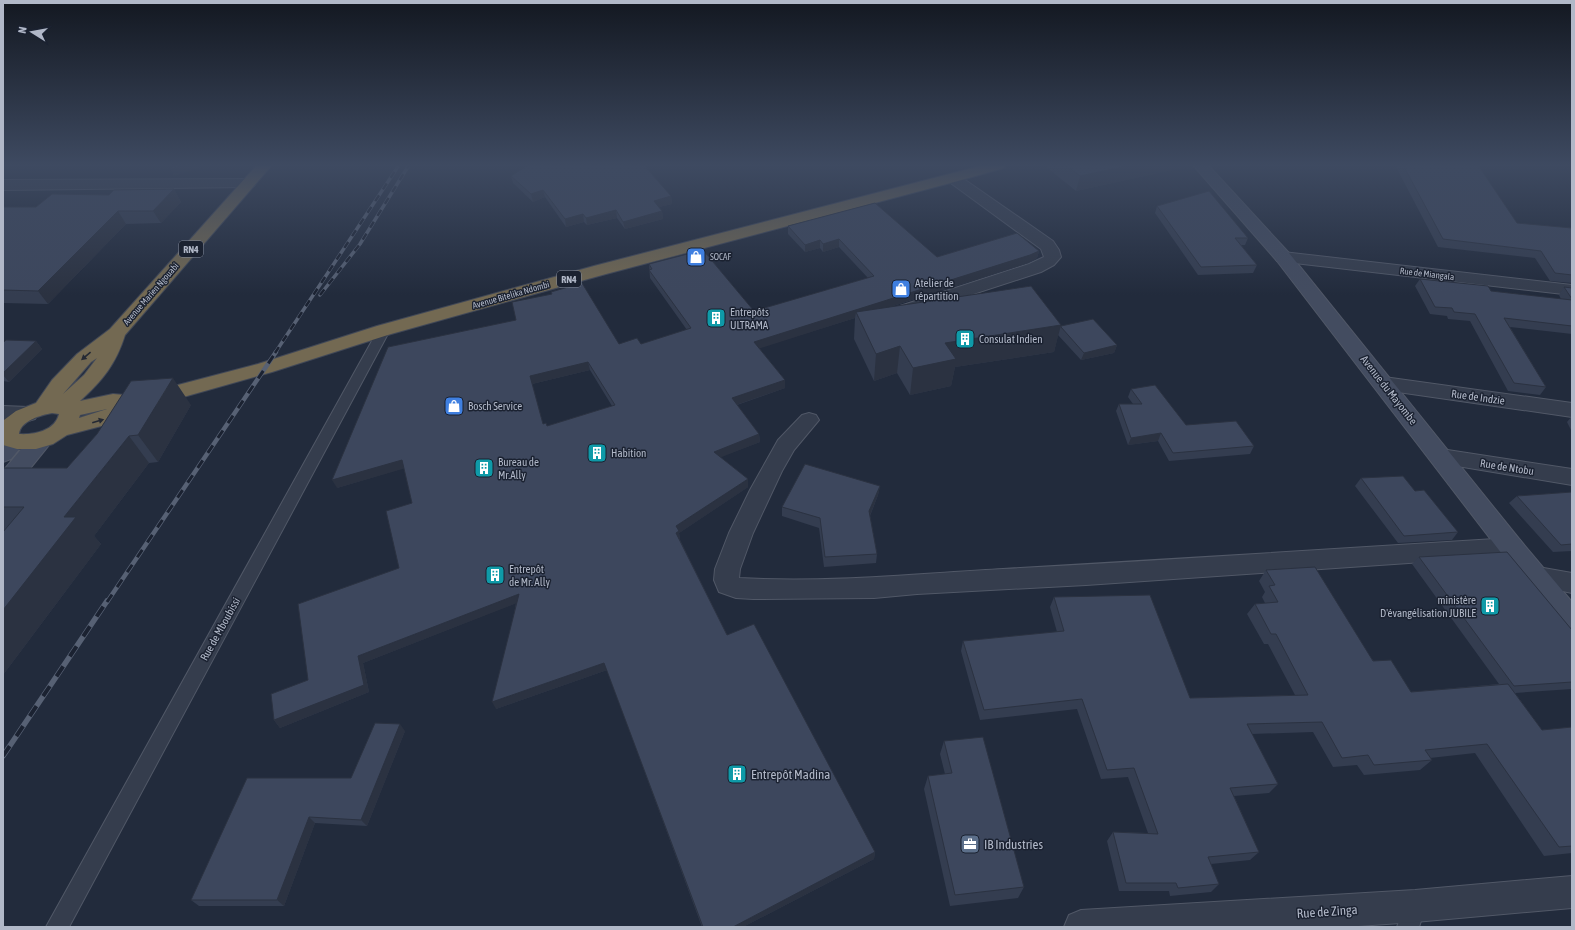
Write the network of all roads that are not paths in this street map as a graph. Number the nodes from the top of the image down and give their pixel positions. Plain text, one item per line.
1 (227, 208) edge
2 (836, 208) edge
3 (996, 208) edge
4 (1239, 208) edge
5 (1283, 257) junction
6 (1572, 290) edge
7 (893, 314) edge
8 (384, 330) junction
9 (1384, 384) junction
10 (1572, 410) edge
11 (3, 413) edge
12 (52, 414) junction
13 (809, 420) dead end
14 (41, 440) junction
15 (7, 441) edge
16 (1441, 457) junction
17 (1572, 477) edge
18 (3, 486) edge
19 (1511, 547) junction
20 (1538, 577) junction
21 (1572, 583) edge
22 (1572, 620) edge
23 (1572, 892) edge
24 (1412, 916) edge
25 (57, 927) edge
26 (1081, 927) edge

1 - 12 highway, Avenue Marien Ngouabi / RN4
2 - 8 highway, Avenue Bitelika Ndombi / RN4
3 - 7 street
4 - 5 street, Avenue du Mayombe
5 - 6 street, Rue de Miangala
5 - 9 street, Avenue du Mayombe
8 - 12 highway, Avenue Bitelika Ndombi / RN4
8 - 25 lane, Rue de Mboubissi
9 - 10 street, Rue de Indzie
9 - 16 street, Avenue du Mayombe
11 - 12 street
12 - 14 highway, RN4
12 - 15 highway, RN4
13 - 19 street
14 - 15 highway, RN4
14 - 18 street
16 - 17 street, Rue de Ntobu
16 - 19 street, Avenue du Mayombe
19 - 20 street, Avenue du Mayombe
20 - 21 street
20 - 22 street, Avenue du Mayombe
23 - 24 street, Rue de Zinga
24 - 26 street, Rue de Zinga

